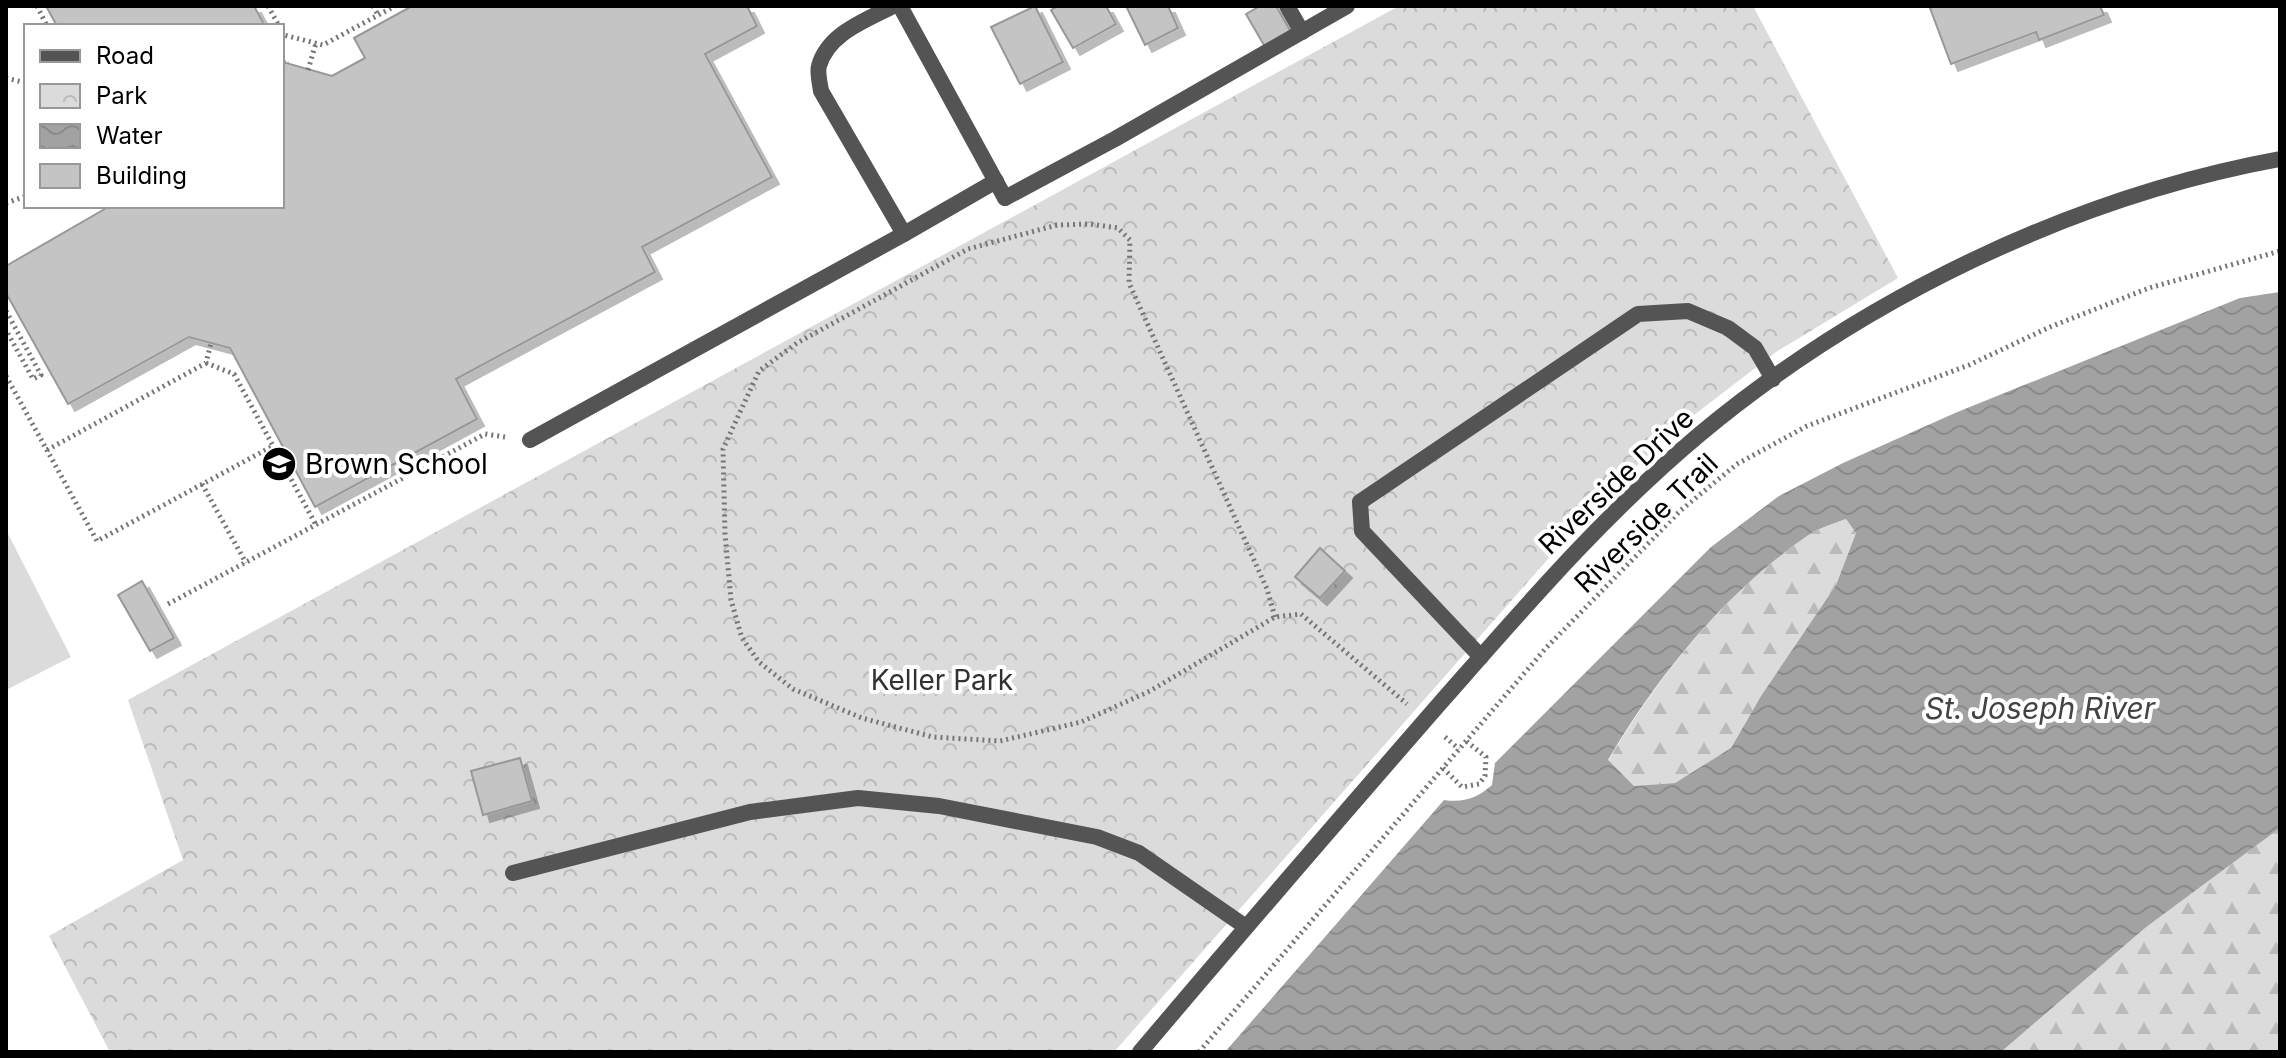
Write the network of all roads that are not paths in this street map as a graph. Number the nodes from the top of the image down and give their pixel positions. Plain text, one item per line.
1 (893, 6) edge
2 (900, 6) edge
3 (1287, 6) edge
4 (1347, 6) edge
5 (1302, 32) junction
6 (2280, 159) edge
7 (996, 181) junction
8 (904, 234) junction
9 (1773, 379) junction
10 (530, 440) dead end
11 (1481, 657) junction
12 (513, 873) dead end
13 (1246, 927) junction
14 (1140, 1052) edge

1 - 8 street
2 - 7 street
3 - 5 street
4 - 5 street
5 - 7 street
6 - 9 street, Riverside Drive
7 - 8 street
8 - 10 street
9 - 11 street, Riverside Drive
9 - 11 street
11 - 13 street, Riverside Drive
12 - 13 street
13 - 14 street, Riverside Drive

